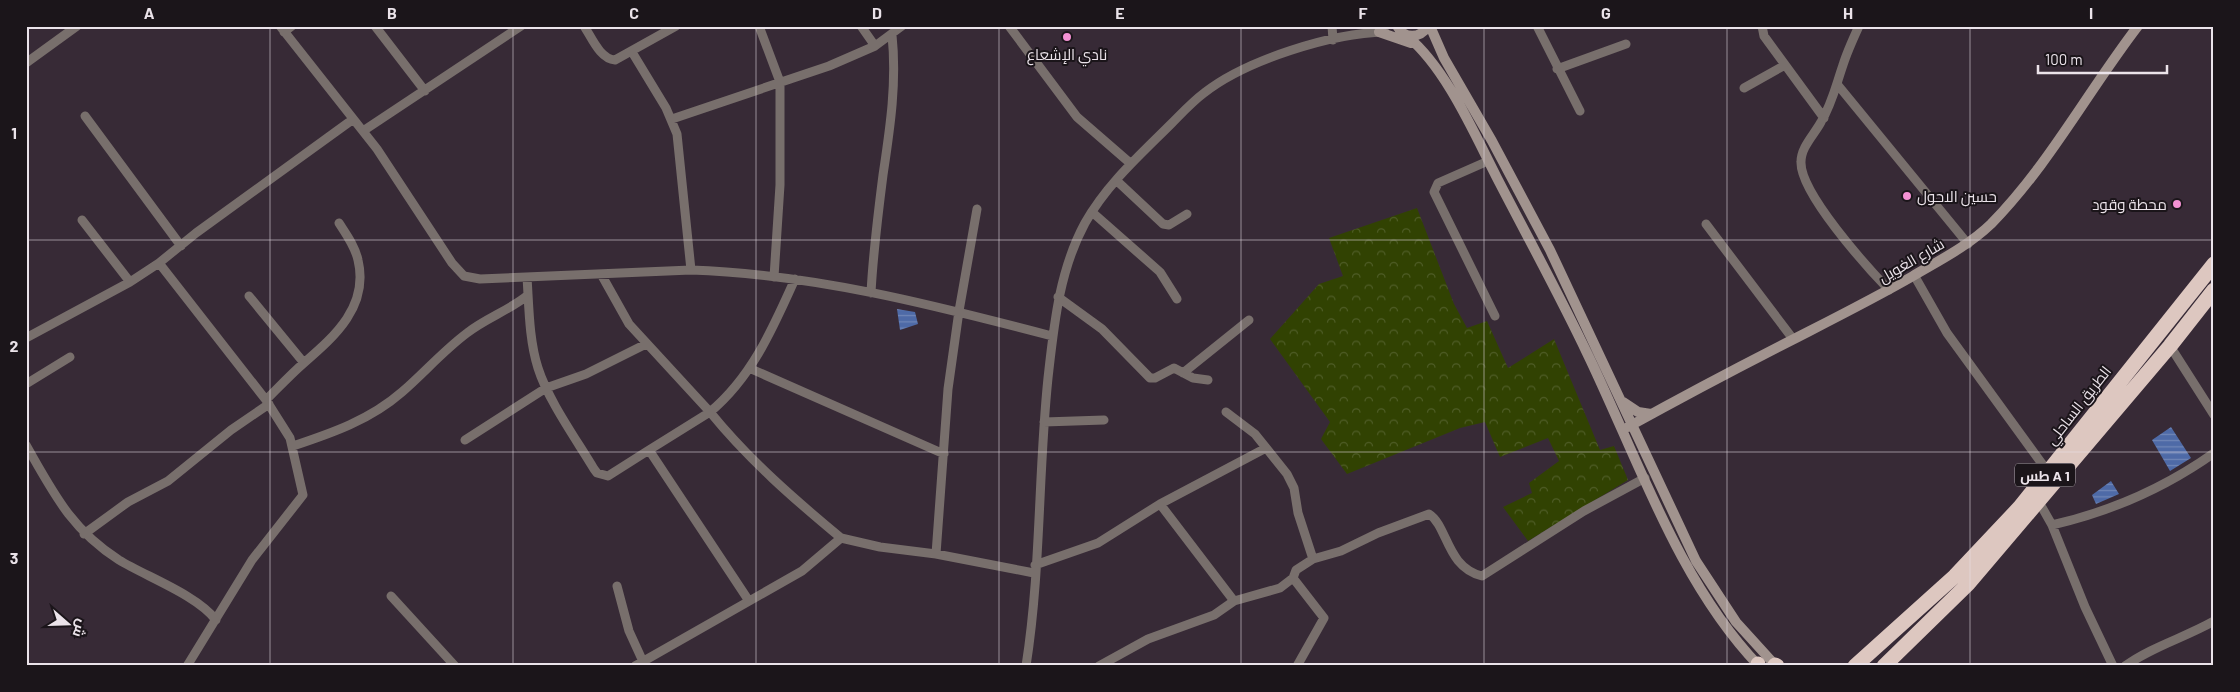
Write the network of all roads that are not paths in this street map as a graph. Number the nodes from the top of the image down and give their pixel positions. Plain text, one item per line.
1 (77, 26) edge
2 (292, 26) edge
3 (375, 26) edge
4 (521, 26) edge
5 (584, 26) edge
6 (676, 26) edge
7 (759, 26) edge
8 (861, 26) edge
9 (902, 26) edge
10 (1009, 26) edge
11 (1332, 26) edge
12 (1429, 26) edge
13 (1438, 26) edge
14 (1537, 26) edge
15 (1762, 26) edge
16 (1859, 26) edge
17 (2138, 26) edge
18 (282, 29) edge
19 (1375, 29) edge
20 (1402, 32) edge
21 (892, 35) junction
22 (1337, 39) junction
23 (1436, 42) junction
24 (1626, 44) dead end
25 (875, 46) junction
26 (1421, 49) junction
27 (632, 52) junction
28 (26, 63) edge
29 (1784, 64) junction
30 (1557, 69) junction
31 (780, 82) junction
32 (1836, 84) junction
33 (1744, 88) dead end
34 (425, 91) junction
35 (1580, 111) dead end
36 (85, 116) dead end
37 (1824, 118) junction
38 (672, 119) junction
39 (352, 120) junction
40 (363, 131) junction
41 (1488, 161) junction
42 (1130, 163) junction
43 (1116, 180) junction
44 (977, 209) dead end
45 (1092, 212) junction
46 (1187, 214) dead end
47 (82, 220) dead end
48 (339, 222) dead end
49 (1706, 224) dead end
50 (1968, 244) junction
51 (181, 246) junction
52 (159, 262) junction
53 (2214, 264) edge
54 (691, 270) junction
55 (602, 274) junction
56 (1914, 275) junction
57 (774, 277) junction
58 (527, 278) junction
59 (795, 279) junction
60 (130, 282) junction
61 (1889, 290) junction
62 (2214, 290) edge
63 (871, 293) junction
64 (528, 295) junction
65 (249, 296) dead end
66 (1058, 297) junction
67 (1177, 299) dead end
68 (959, 311) junction
69 (1495, 316) dead end
70 (1249, 320) dead end
71 (1052, 336) junction
72 (26, 338) edge
73 (1793, 339) junction
74 (646, 344) junction
75 (2170, 346) junction
76 (70, 357) dead end
77 (304, 363) junction
78 (749, 368) junction
79 (1183, 373) junction
80 (1208, 380) dead end
81 (26, 384) edge
82 (546, 388) junction
83 (1622, 400) junction
84 (267, 402) junction
85 (710, 412) junction
86 (1226, 412) dead end
87 (1651, 414) junction
88 (2214, 416) edge
89 (1104, 420) dead end
90 (1044, 422) junction
91 (1632, 424) junction
92 (1622, 429) junction
93 (465, 440) dead end
94 (1639, 440) junction
95 (26, 446) edge
96 (293, 446) junction
97 (1266, 448) junction
98 (649, 450) junction
99 (2214, 453) edge
100 (944, 454) junction
101 (2048, 472) junction
102 (1645, 478) junction
103 (2039, 502) junction
104 (1160, 504) junction
105 (2052, 525) junction
106 (84, 534) junction
107 (841, 538) junction
108 (936, 554) junction
109 (1314, 558) junction
110 (1035, 569) junction
111 (1293, 578) junction
112 (617, 586) dead end
113 (391, 596) dead end
114 (749, 601) junction
115 (1234, 601) junction
116 (216, 620) junction
117 (2214, 621) edge
118 (1868, 654) junction
119 (644, 664) edge
120 (1758, 665) edge
121 (187, 666) edge
122 (455, 666) edge
123 (635, 666) edge
124 (1026, 666) edge
125 (1099, 666) edge
126 (1297, 666) edge
127 (1776, 666) edge
128 (1844, 666) edge
129 (1855, 666) edge
130 (1884, 666) edge
131 (2113, 666) edge
132 (2125, 666) edge

1 - 28 street
2 - 18 street
3 - 34 street
4 - 34 street
5 - 27 street
6 - 27 street
7 - 31 street
8 - 25 street
9 - 21 street
10 - 42 street
11 - 22 street
12 - 20 street
12 - 23 street
13 - 23 street
14 - 30 street
15 - 29 street
16 - 32 street
17 - 50 street, شارع الغويل
18 - 39 street
19 - 20 street
19 - 22 street
19 - 26 street
20 - 26 street
21 - 25 street
21 - 63 street
22 - 42 street
23 - 83 street
24 - 30 street
25 - 31 street
26 - 41 street
27 - 38 street
29 - 33 street
29 - 37 street
30 - 35 street
31 - 38 street
31 - 57 street
32 - 37 street
32 - 50 street
34 - 40 street
36 - 51 street
37 - 61 street
38 - 54 street
39 - 40 street
39 - 51 street
40 - 58 street
41 - 69 street
41 - 92 street
42 - 43 street
43 - 45 street
43 - 46 street
44 - 68 street
45 - 66 street
45 - 67 street
47 - 60 street
48 - 77 street
49 - 73 street
50 - 56 street, شارع الغويل
51 - 52 street
52 - 60 street
52 - 84 street
53 - 101 highway, الطريق الساحلي / طس A 1
54 - 55 street
54 - 57 street
55 - 58 street
55 - 74 street
56 - 61 street, شارع الغويل
56 - 101 street
57 - 59 street
58 - 64 street
59 - 63 street
59 - 78 street
60 - 72 street
61 - 73 street, شارع الغويل
62 - 75 highway, الطريق الساحلي / طس A 1
63 - 68 street
64 - 82 street
64 - 96 street
65 - 77 street
66 - 71 street
66 - 79 street
68 - 71 street
68 - 100 street
70 - 79 street
71 - 90 street
73 - 87 street, شارع الغويل
74 - 82 street
74 - 85 street
75 - 88 street
75 - 103 highway, الطريق الساحلي / طس A 1
76 - 81 street
77 - 84 street
78 - 85 street
78 - 100 street
79 - 80 street
82 - 93 street
82 - 98 street
83 - 87 street
83 - 91 street
84 - 96 street
84 - 106 street
85 - 98 street
85 - 107 street
86 - 97 street
87 - 91 street, شارع الغويل
87 - 94 street
89 - 90 street
90 - 110 street
91 - 92 street, شارع الغويل
91 - 94 street
92 - 102 street
94 - 127 street
95 - 106 street
96 - 116 street
97 - 104 street
97 - 109 street
98 - 114 street
99 - 105 street
100 - 108 street
101 - 118 highway, الطريق الساحلي / طس A 1
102 - 109 street
102 - 120 street
103 - 105 street
103 - 130 highway, الطريق الساحلي / طس A 1
104 - 110 street
104 - 115 street
105 - 131 street
106 - 116 street
107 - 108 street
107 - 114 street
108 - 110 street
109 - 111 street
110 - 124 street
111 - 115 street
111 - 126 street
112 - 119 street
113 - 122 street
114 - 119 street
115 - 125 street
116 - 121 street
117 - 132 street
118 - 128 highway
118 - 129 highway, الطريق الساحلي / طس A 1
119 - 123 street

